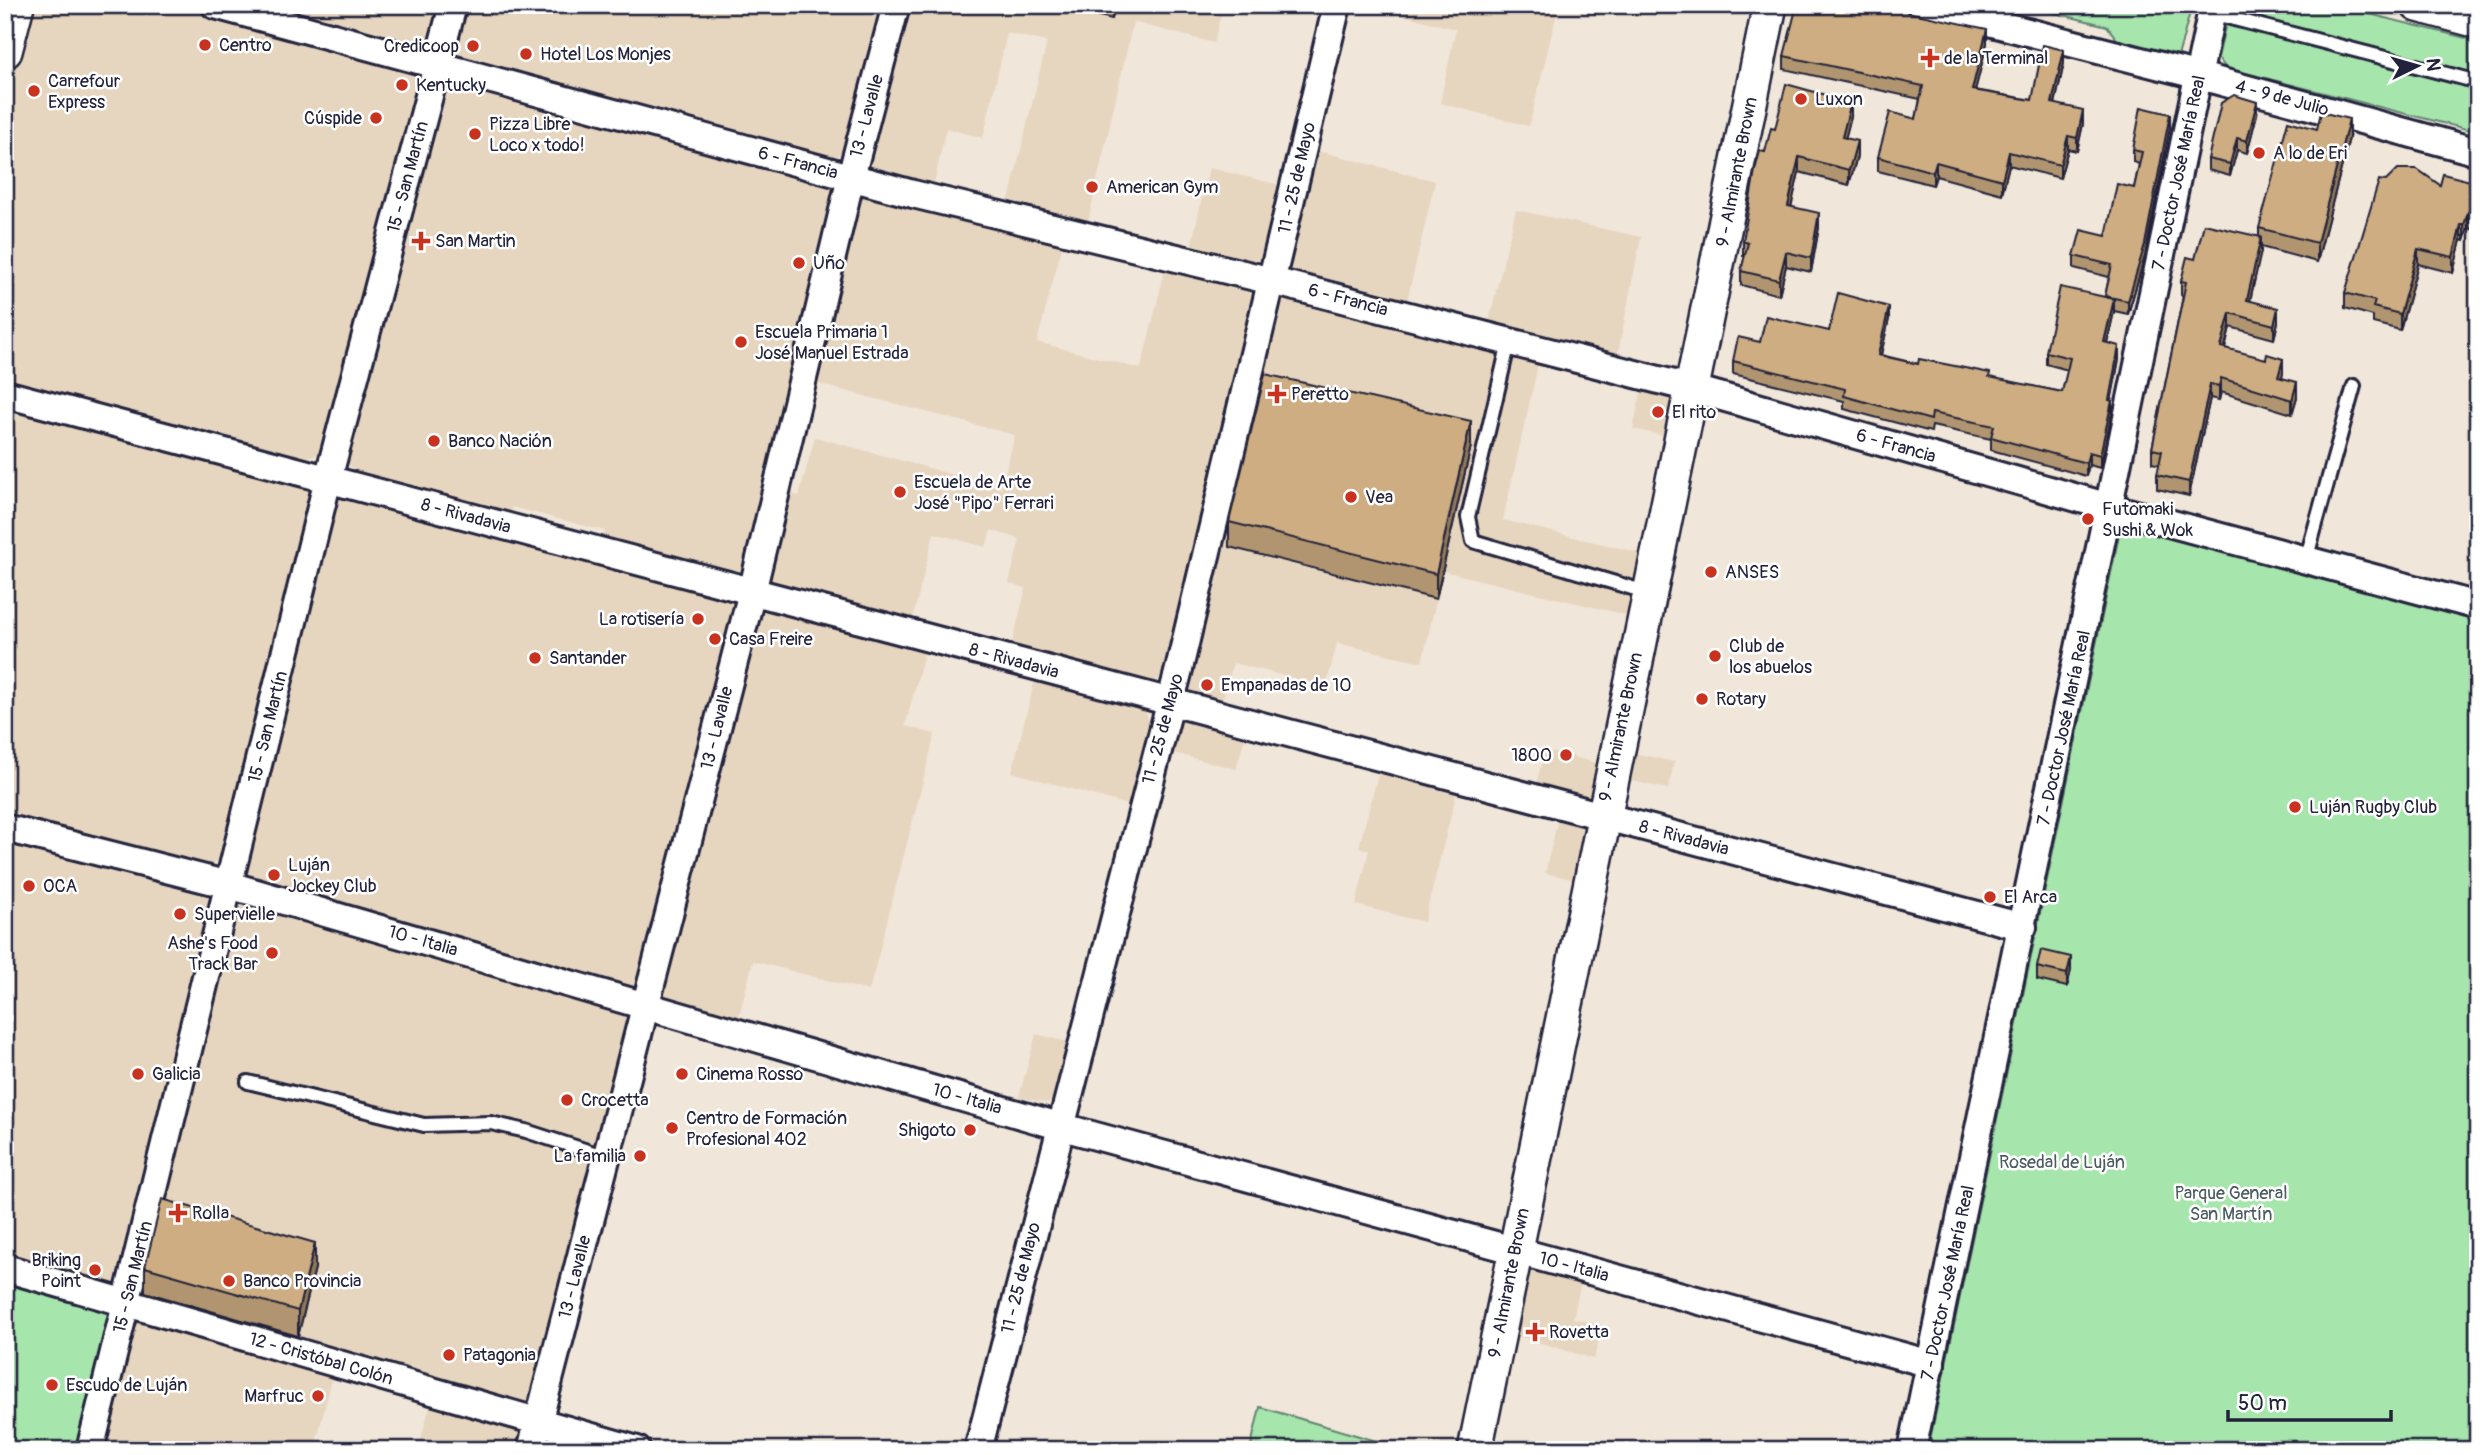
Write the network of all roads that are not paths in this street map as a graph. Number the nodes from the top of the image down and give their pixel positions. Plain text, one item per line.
1 (17, 5) edge
2 (215, 5) edge
3 (453, 5) edge
4 (897, 5) edge
5 (1338, 5) edge
6 (1770, 5) edge
7 (1922, 5) edge
8 (2418, 5) edge
9 (2212, 9) edge
10 (2478, 21) edge
11 (5, 51) edge
12 (438, 64) junction
13 (2200, 76) junction
14 (2478, 82) edge
15 (2478, 152) edge
16 (851, 177) junction
17 (1272, 281) junction
18 (1509, 342) junction
19 (2354, 386) dead end
20 (1694, 389) junction
21 (5, 394) edge
22 (328, 480) junction
23 (2109, 507) junction
24 (2306, 560) junction
25 (752, 592) junction
26 (1649, 593) junction
27 (2478, 607) edge
28 (1170, 702) junction
29 (1603, 816) junction
30 (5, 828) edge
31 (229, 885) junction
32 (2023, 927) junction
33 (645, 1006) junction
34 (248, 1082) dead end
35 (1059, 1126) junction
36 (606, 1157) junction
37 (1515, 1251) junction
38 (5, 1268) edge
39 (126, 1303) junction
40 (1931, 1364) junction
41 (538, 1421) junction
42 (90, 1450) edge
43 (531, 1450) edge
44 (637, 1450) edge
45 (978, 1450) edge
46 (1475, 1450) edge
47 (1912, 1450) edge

1 - 11 street
2 - 12 street, 6 - Francia
3 - 12 street, 15 - San Martín
4 - 16 street, 13 - Lavalle
5 - 17 street, 11 - 25 de Mayo
6 - 20 street, 9 - Almirante Brown
7 - 13 street, 4 - 9 de Julio
8 - 10 street
9 - 13 street, 7 - Doctor José María Real
9 - 14 lane
12 - 16 street, 6 - Francia
12 - 22 street, 15 - San Martín
13 - 15 street, 4 - 9 de Julio
13 - 23 street, 7 - Doctor José María Real
16 - 17 street, 6 - Francia
16 - 25 street, 13 - Lavalle
17 - 18 street, 6 - Francia
17 - 28 street, 11 - 25 de Mayo
18 - 20 street, 6 - Francia
18 - 26 lane
19 - 24 lane
20 - 23 street, 6 - Francia
20 - 26 street, 9 - Almirante Brown
21 - 22 street, 8 - Rivadavia
22 - 25 street, 8 - Rivadavia
22 - 31 street, 15 - San Martín
23 - 24 street, 6 - Francia
23 - 32 street, 7 - Doctor José María Real
24 - 27 street, 6 - Francia
25 - 28 street, 8 - Rivadavia
25 - 33 street, 13 - Lavalle
26 - 29 street, 9 - Almirante Brown
28 - 29 street, 8 - Rivadavia
28 - 35 street, 11 - 25 de Mayo
29 - 32 street, 8 - Rivadavia
29 - 37 street, 9 - Almirante Brown
30 - 31 street, 10 - Italia
31 - 33 street, 10 - Italia
31 - 39 street, 15 - San Martín
32 - 40 street, 7 - Doctor José María Real
33 - 35 street, 10 - Italia
33 - 36 street, 13 - Lavalle
34 - 36 lane
35 - 37 street, 10 - Italia
35 - 45 street, 11 - 25 de Mayo
36 - 41 street, 13 - Lavalle
37 - 40 street, 10 - Italia
37 - 46 street, 9 - Almirante Brown
38 - 39 street, 12 - Cristóbal Colón
39 - 41 street, 12 - Cristóbal Colón
39 - 42 street, 15 - San Martín
40 - 47 street, 7 - Doctor José María Real
41 - 43 street, 13 - Lavalle
41 - 44 street, 12 - Cristóbal Colón

